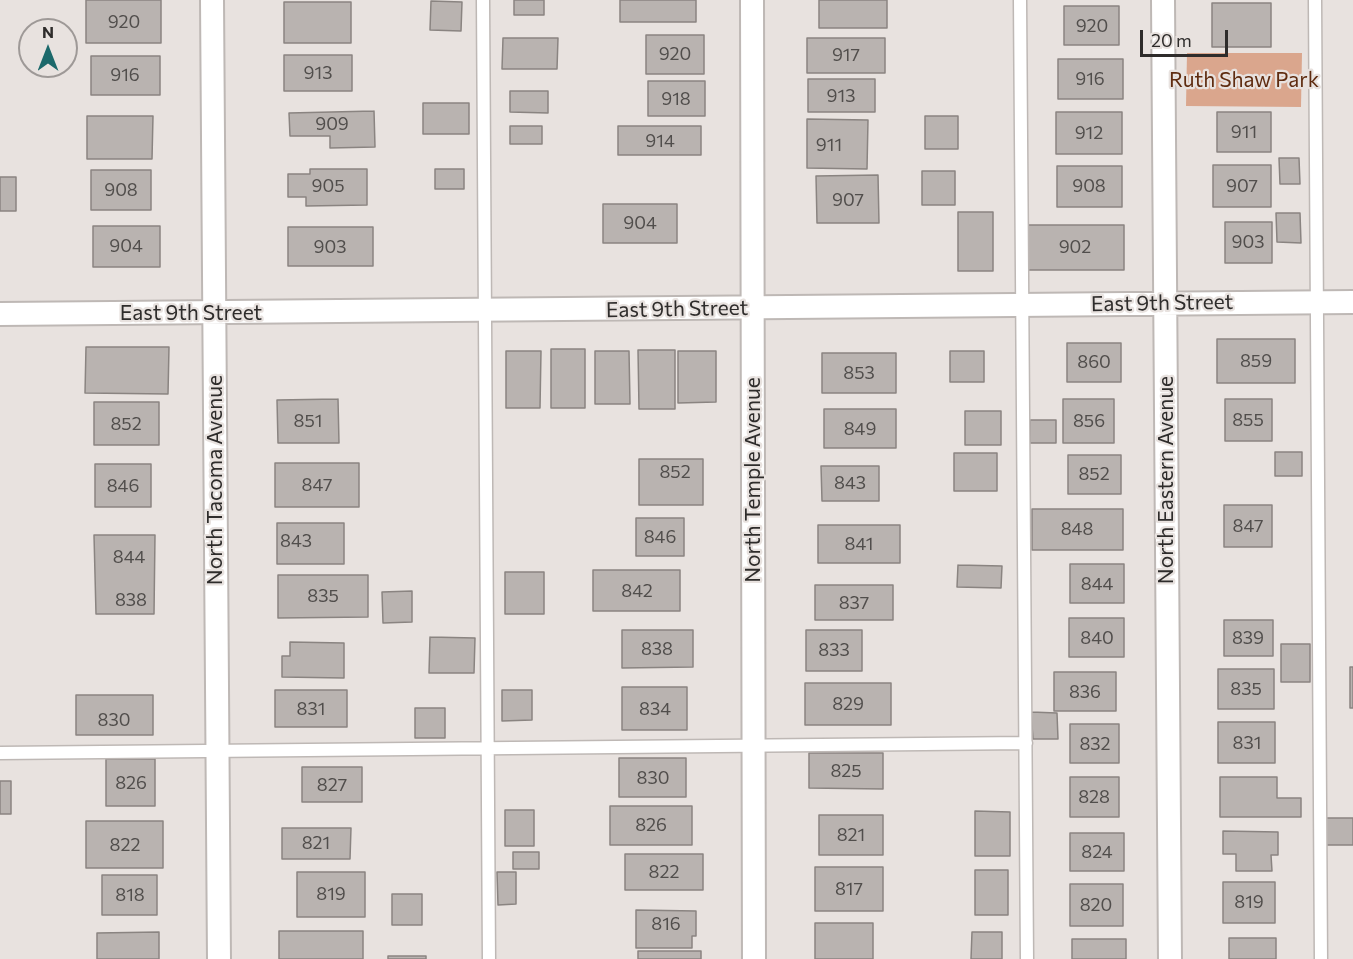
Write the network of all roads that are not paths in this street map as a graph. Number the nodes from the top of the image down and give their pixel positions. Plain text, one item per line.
1 (212, 0) edge
2 (483, 0) edge
3 (752, 0) edge
4 (1020, 0) edge
5 (1163, 0) edge
6 (1315, 0) edge
7 (1316, 302) junction
8 (1353, 302) edge
9 (1165, 303) junction
10 (1023, 305) junction
11 (752, 308) junction
12 (485, 311) junction
13 (0, 314) edge
14 (214, 314) junction
15 (1026, 743) junction
16 (754, 745) junction
17 (488, 748) junction
18 (218, 751) junction
19 (0, 753) edge
20 (219, 959) edge
21 (489, 959) edge
22 (754, 959) edge
23 (1027, 959) edge
24 (1170, 959) edge
25 (1321, 959) edge

1 - 14 street, North Tacoma Avenue
2 - 12 lane
3 - 11 street, North Temple Avenue
4 - 10 lane
5 - 9 street, North Eastern Avenue
6 - 7 lane
7 - 8 street, East 9th Street
7 - 9 street, East 9th Street
7 - 25 lane
9 - 10 street, East 9th Street
9 - 24 street, North Eastern Avenue
10 - 11 street, East 9th Street
10 - 15 lane
11 - 12 street, East 9th Street
11 - 16 street, North Temple Avenue
12 - 14 street, East 9th Street
12 - 17 lane
13 - 14 street, East 9th Street
14 - 18 street, North Tacoma Avenue
15 - 16 lane
15 - 23 lane
16 - 17 lane
16 - 22 street, North Temple Avenue
17 - 18 lane
17 - 21 lane
18 - 19 lane
18 - 20 street, North Tacoma Avenue

